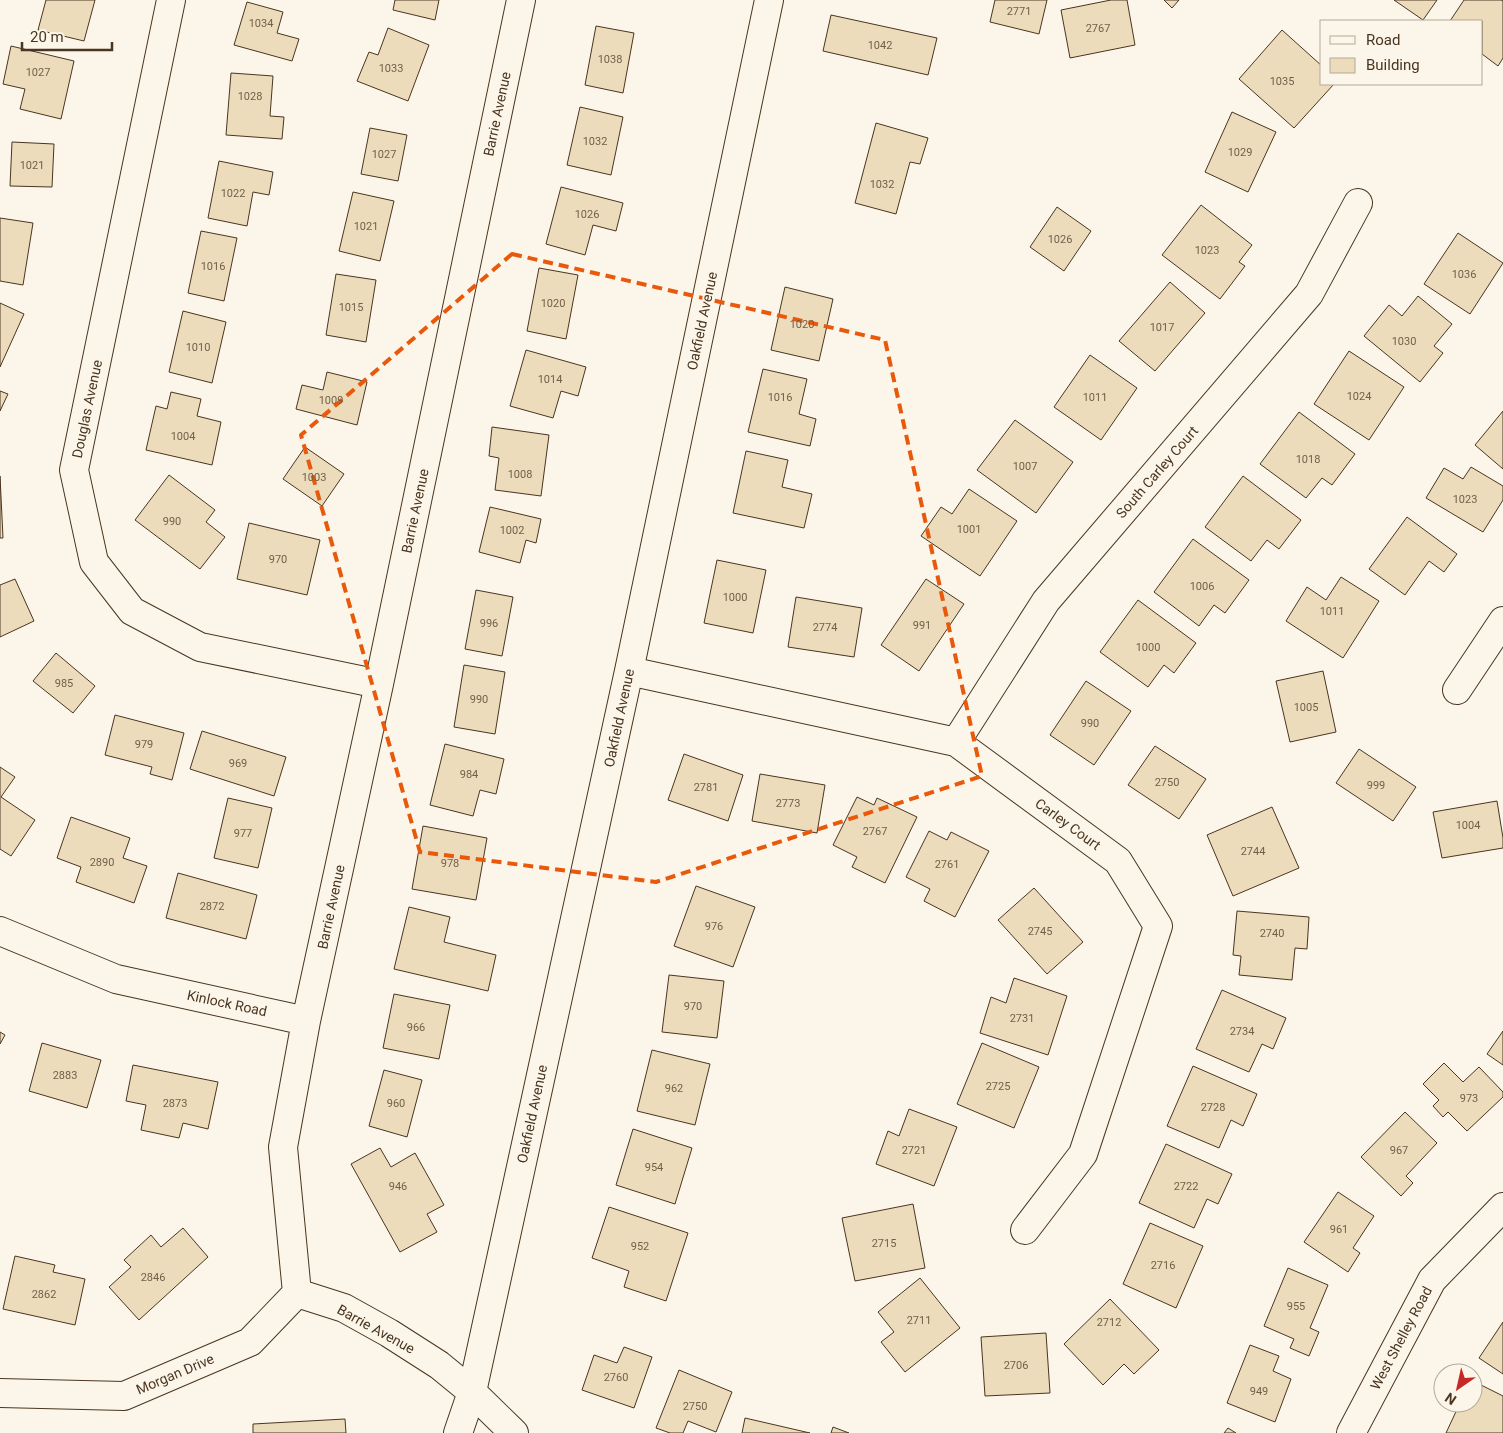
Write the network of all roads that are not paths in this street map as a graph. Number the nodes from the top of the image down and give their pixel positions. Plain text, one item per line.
1 (172, 0) edge
2 (521, 0) edge
3 (769, 0) edge
4 (1358, 203) dead end
5 (1503, 621) edge
6 (629, 671) junction
7 (378, 684) junction
8 (1456, 690) dead end
9 (956, 742) junction
10 (0, 932) edge
11 (306, 1021) junction
12 (1503, 1207) edge
13 (1025, 1230) dead end
14 (297, 1293) junction
15 (472, 1392) junction
16 (0, 1393) edge
17 (458, 1433) edge
18 (514, 1433) edge
19 (1351, 1433) edge

1 - 7 street, Douglas Avenue
2 - 7 street, Barrie Avenue
3 - 6 street, Oakfield Avenue
4 - 9 street, South Carley Court
5 - 8 street
6 - 9 street, Carley Court
6 - 15 street, Oakfield Avenue
7 - 11 street, Barrie Avenue
9 - 13 street, Carley Court
10 - 11 street, Kinlock Road
11 - 14 street
12 - 19 street, West Shelley Road
14 - 15 street, Barrie Avenue
14 - 16 street, Morgan Drive
15 - 17 street, Oakfield Avenue
15 - 18 street, Barrie Avenue

